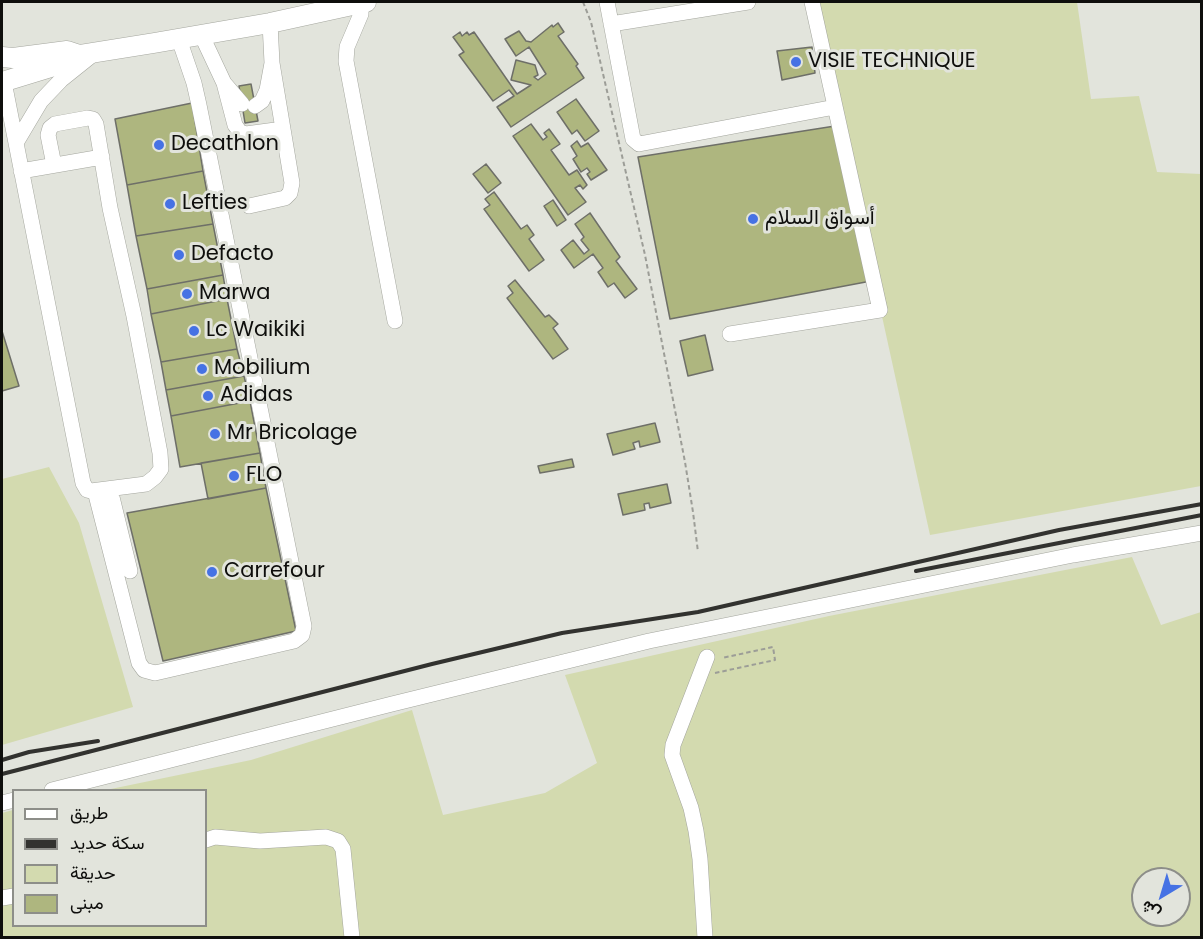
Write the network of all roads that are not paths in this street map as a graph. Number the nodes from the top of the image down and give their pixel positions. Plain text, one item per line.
1 (363, 2) edge
2 (607, 2) edge
3 (748, 2) edge
4 (812, 2) edge
5 (270, 23) junction
6 (611, 24) junction
7 (201, 34) junction
8 (179, 39) junction
9 (87, 53) junction
10 (7, 58) edge
11 (272, 63) junction
12 (6, 81) edge
13 (224, 83) junction
14 (835, 107) junction
15 (283, 129) junction
16 (16, 143) junction
17 (102, 157) junction
18 (54, 165) junction
19 (21, 171) junction
20 (249, 206) dead end
21 (395, 321) dead end
22 (730, 334) dead end
23 (102, 490) junction
24 (1202, 533) edge
25 (130, 572) dead end
26 (714, 658) road end
27 (56, 789) edge
28 (207, 840) edge
29 (352, 938) edge
30 (705, 938) edge

1 - 5 main road
1 - 21 street
2 - 6 street
3 - 6 street
4 - 14 street
5 - 7 main road
5 - 11 street
6 - 14 street
7 - 8 main road
7 - 13 street
8 - 9 main road
8 - 23 street
9 - 10 main road
9 - 12 main road
9 - 16 street
10 - 12 main road
11 - 13 street
11 - 15 street
12 - 16 street
13 - 15 street
14 - 22 street
15 - 20 street
16 - 19 street
17 - 18 street
17 - 18 street
17 - 23 street
18 - 19 street
19 - 23 street
23 - 25 street
24 - 27 street
26 - 30 street
28 - 29 street

